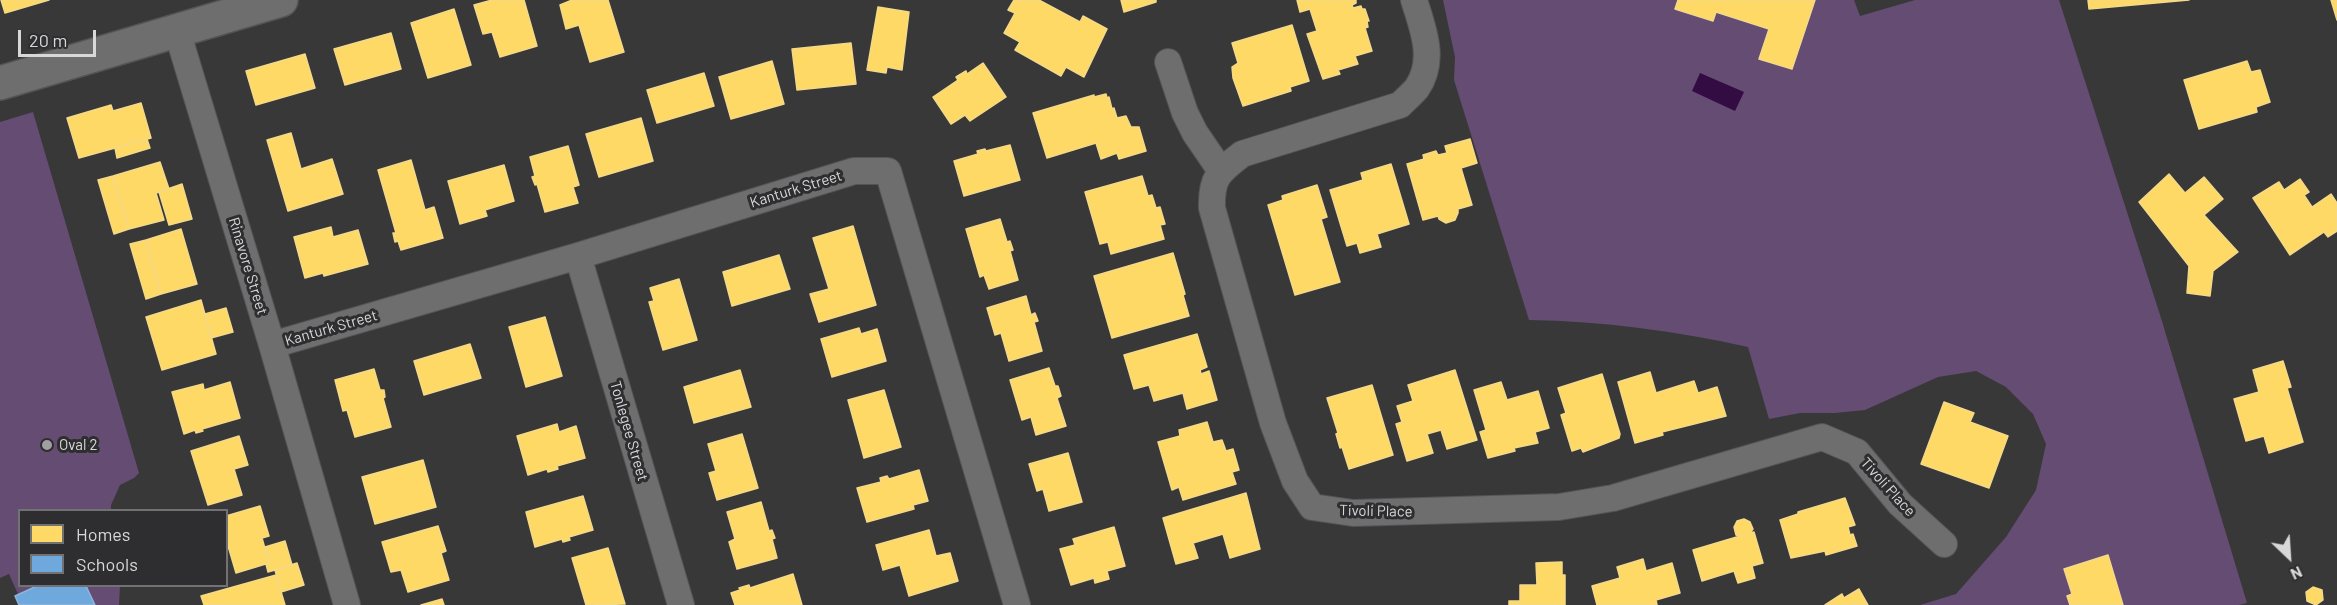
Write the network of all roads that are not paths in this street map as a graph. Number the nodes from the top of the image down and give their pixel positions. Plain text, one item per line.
1 (280, 0) edge
2 (1414, 0) edge
3 (177, 31) junction
4 (1168, 62) dead end
5 (0, 83) edge
6 (1221, 171) junction
7 (578, 256) junction
8 (272, 345) junction
9 (1944, 544) dead end
10 (347, 605) edge
11 (681, 605) edge
12 (1017, 605) edge

1 - 3 street
2 - 6 street
3 - 5 street
3 - 8 street, Rinavore Street
4 - 6 street
6 - 9 street, Tivoli Place
7 - 8 street, Kanturk Street
7 - 11 street, Tonlegee Street
7 - 12 street, Kanturk Street
8 - 10 street, Rinavore Street

